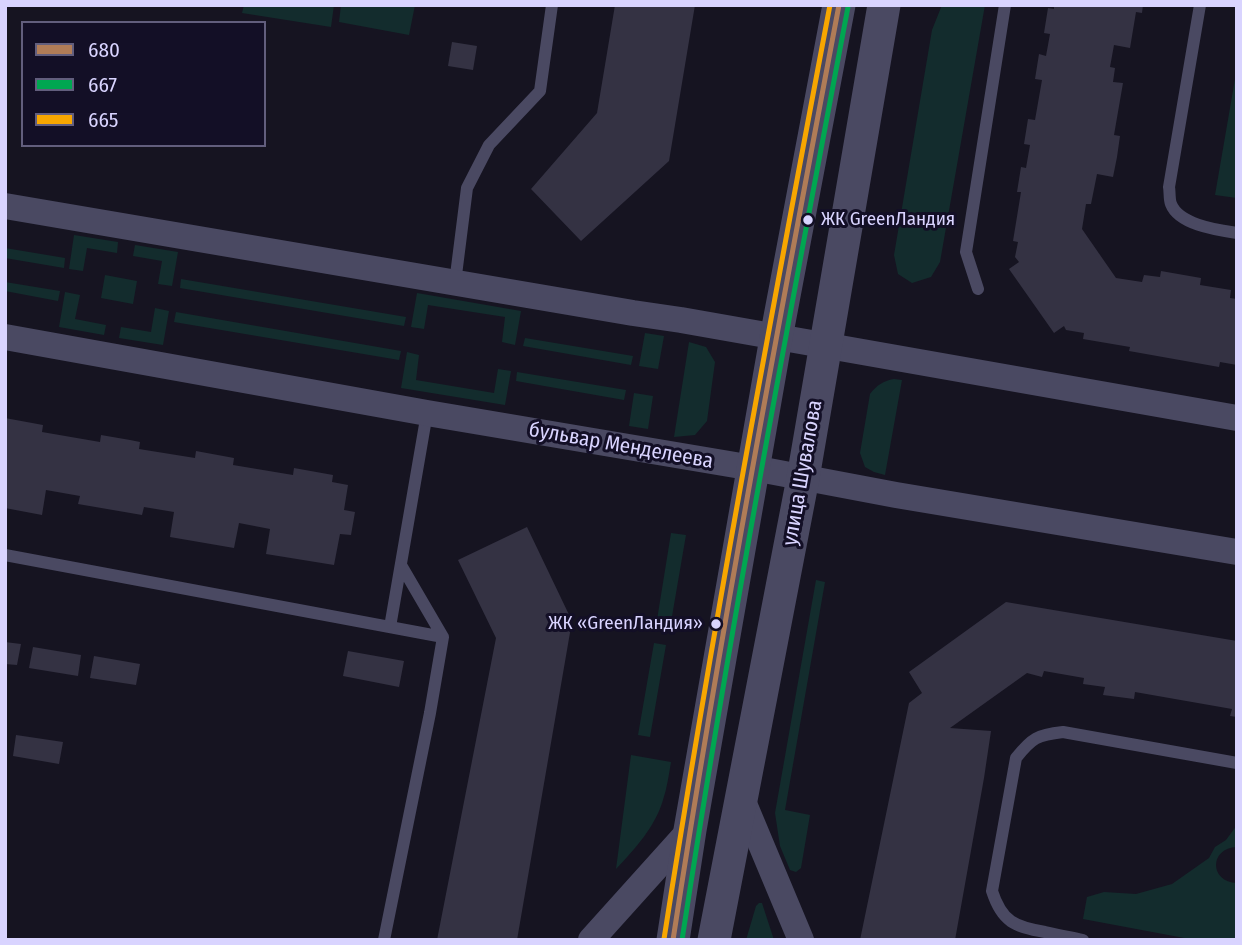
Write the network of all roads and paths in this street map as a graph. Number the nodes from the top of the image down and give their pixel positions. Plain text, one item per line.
1 (552, 5) edge
2 (884, 5) edge
3 (1005, 5) edge
4 (1200, 5) edge
5 (837, 8) edge
6 (5, 206) edge
7 (1237, 233) edge
8 (455, 283) junction
9 (978, 289) dead end
10 (5, 337) edge
11 (776, 338) junction
12 (825, 346) junction
13 (427, 413) junction
14 (1237, 418) edge
15 (753, 468) junction
16 (803, 478) junction
17 (1237, 552) edge
18 (5, 555) edge
19 (401, 565) junction
20 (390, 628) junction
21 (443, 637) junction
22 (1237, 763) edge
23 (742, 799) junction
24 (690, 830) junction
25 (384, 940) edge
26 (591, 940) edge
27 (673, 940) edge
28 (714, 940) edge
29 (801, 940) edge
30 (1083, 940) edge

1 - 8 lane
2 - 12 street, улица Шувалова
3 - 9 lane
4 - 7 lane
5 - 11 street
6 - 8 street
8 - 11 street
10 - 13 street, бульвар Менделеева
11 - 12 street
11 - 15 street
12 - 14 street
12 - 16 street, улица Шувалова
13 - 15 street, бульвар Менделеева
13 - 19 lane
15 - 16 street, бульвар Менделеева
15 - 24 street
16 - 17 street, бульвар Менделеева
16 - 23 street, улица Шувалова
18 - 20 lane
19 - 20 lane
19 - 21 lane
20 - 21 lane
21 - 25 lane
22 - 30 lane
23 - 28 street, улица Шувалова
23 - 29 street
24 - 26 street
24 - 27 street

